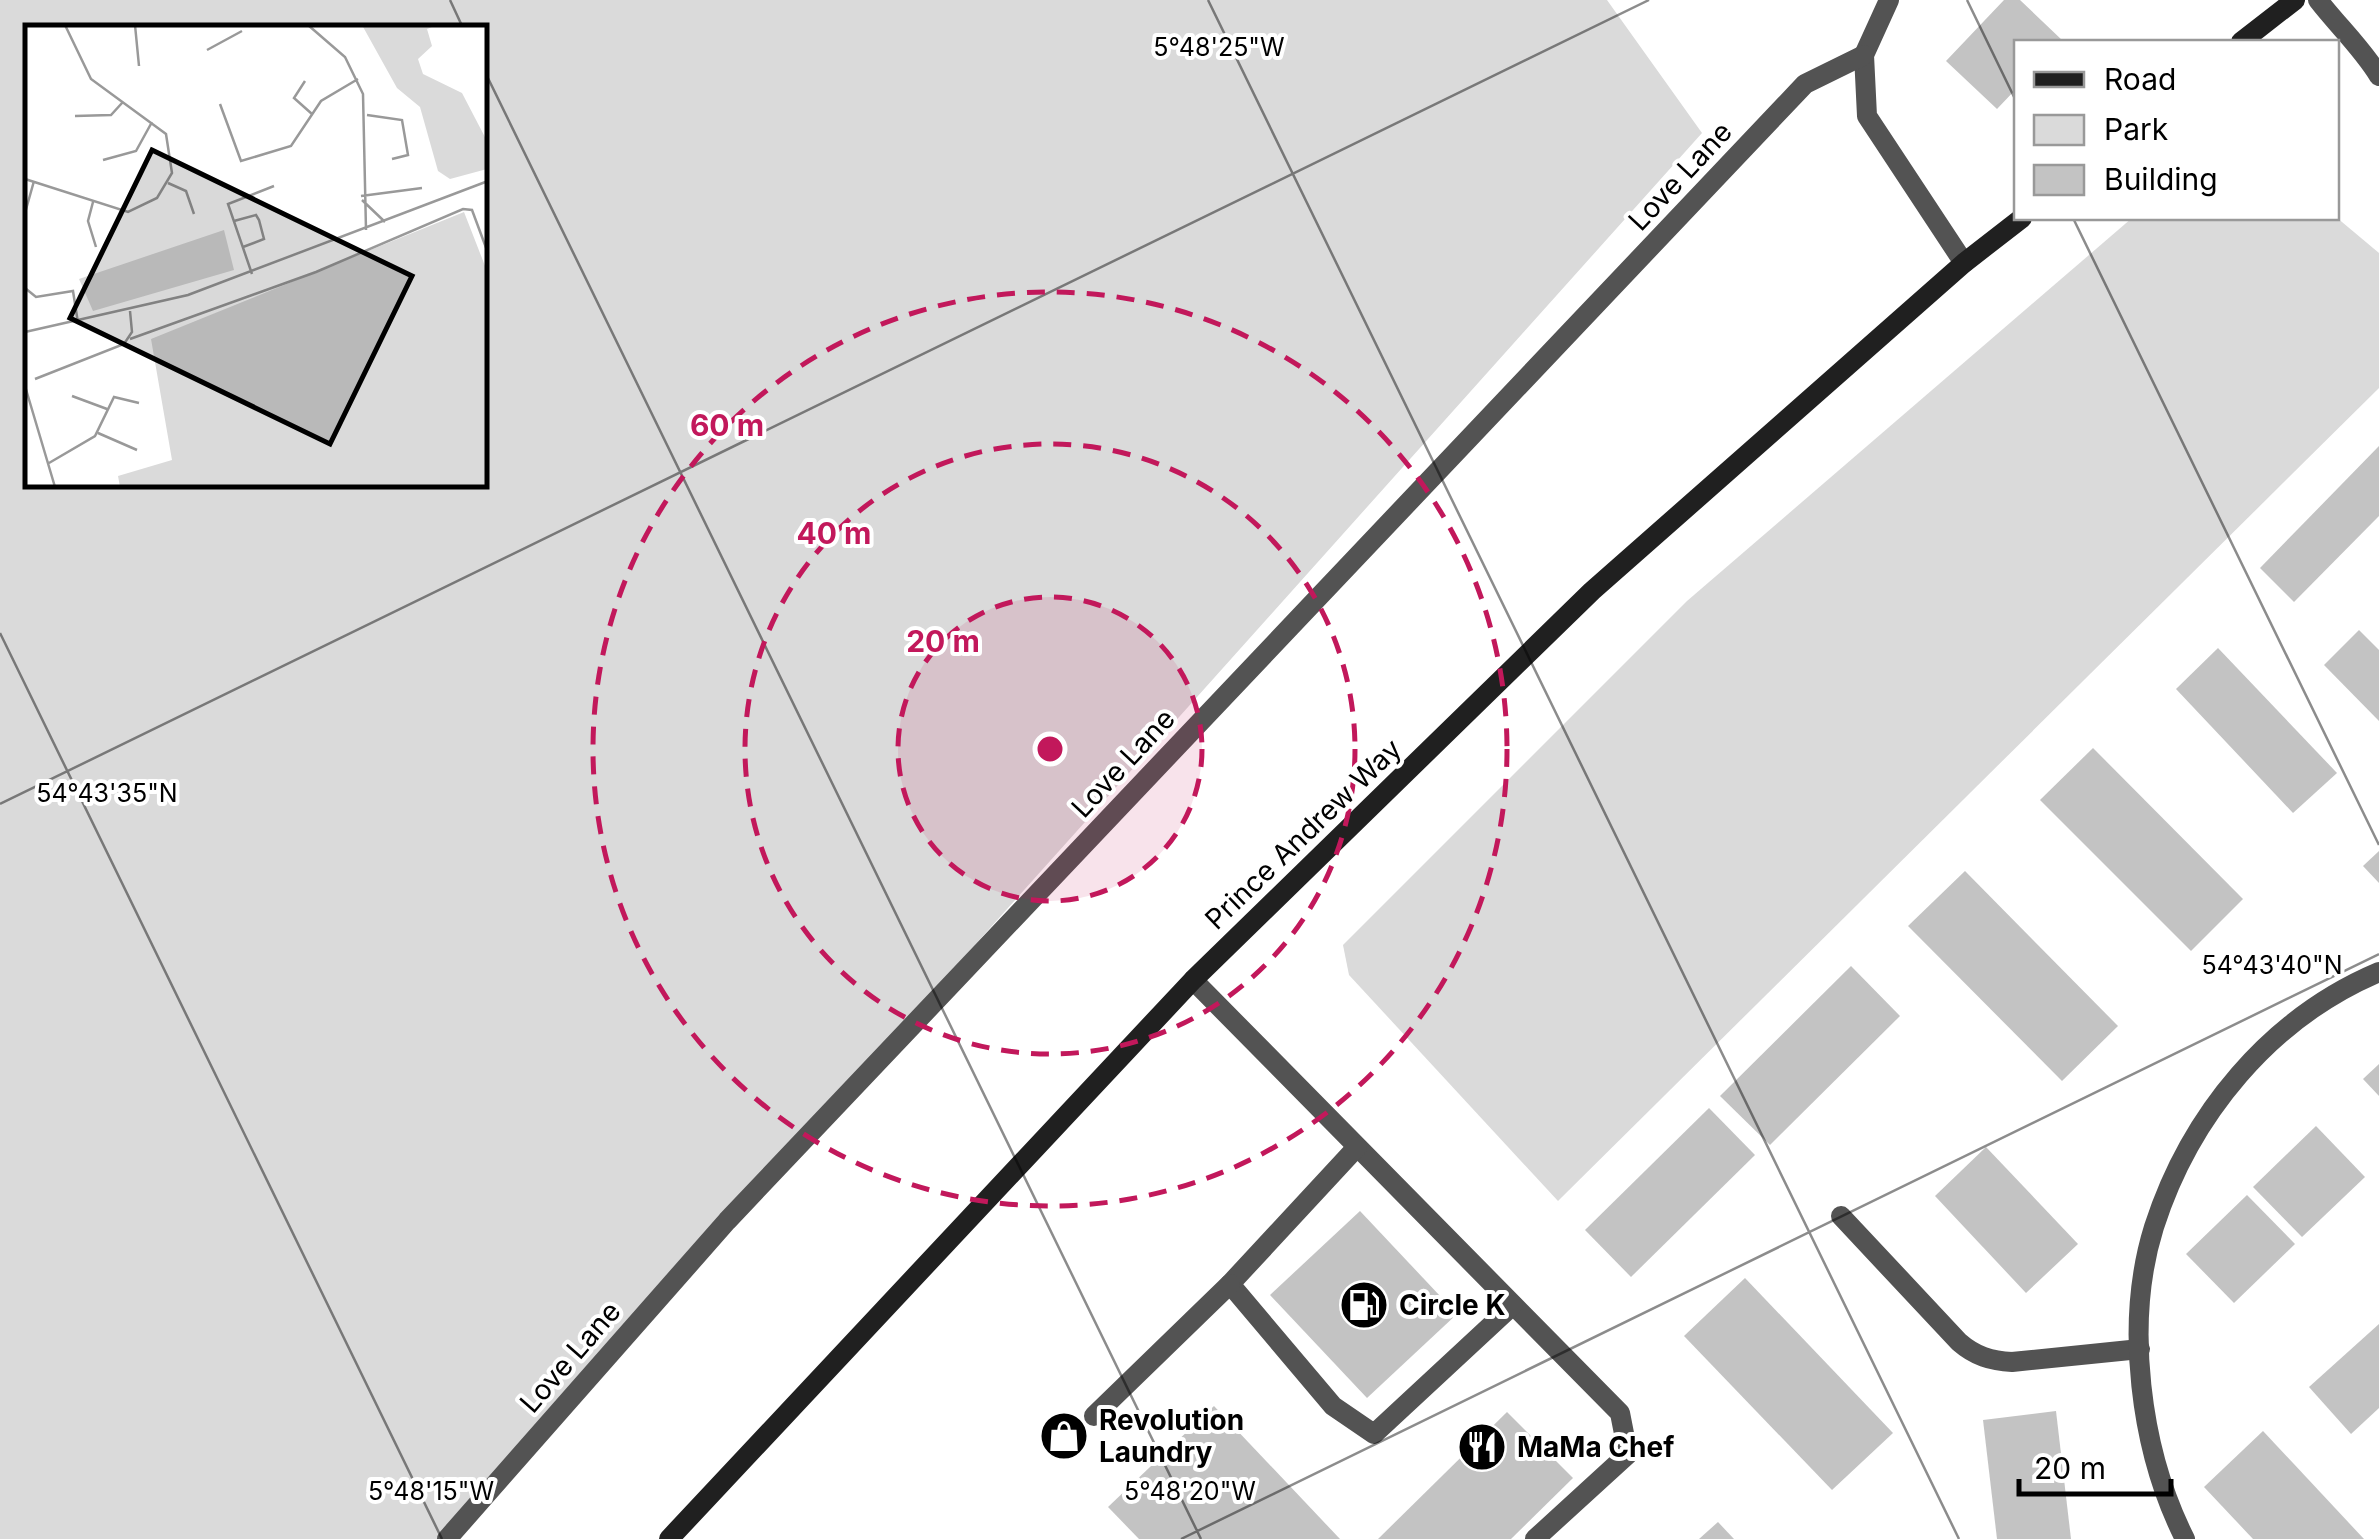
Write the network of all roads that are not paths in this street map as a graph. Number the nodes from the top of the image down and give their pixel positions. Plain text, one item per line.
1 (1889, 0) edge
2 (2294, 0) edge
3 (2318, 0) edge
4 (2244, 40) edge
5 (1864, 55) junction
6 (2379, 76) edge
7 (2019, 220) edge
8 (1964, 263) junction
9 (2379, 972) edge
10 (1193, 980) junction
11 (1357, 1147) junction
12 (1841, 1216) dead end
13 (1230, 1284) junction
14 (1513, 1305) junction
15 (2140, 1348) junction
16 (1094, 1416) dead end
17 (447, 1539) edge
18 (669, 1539) edge
19 (1535, 1539) edge
20 (2185, 1539) edge

1 - 5 street
2 - 4 street
3 - 6 street
5 - 8 street
5 - 17 street, Love Lane
7 - 8 street, Prince Andrew Way
8 - 10 street, Prince Andrew Way
9 - 15 street
10 - 11 street
10 - 18 street, Prince Andrew Way
11 - 13 street
11 - 14 street
12 - 15 street
13 - 14 street
13 - 16 street
14 - 19 street
15 - 20 street

